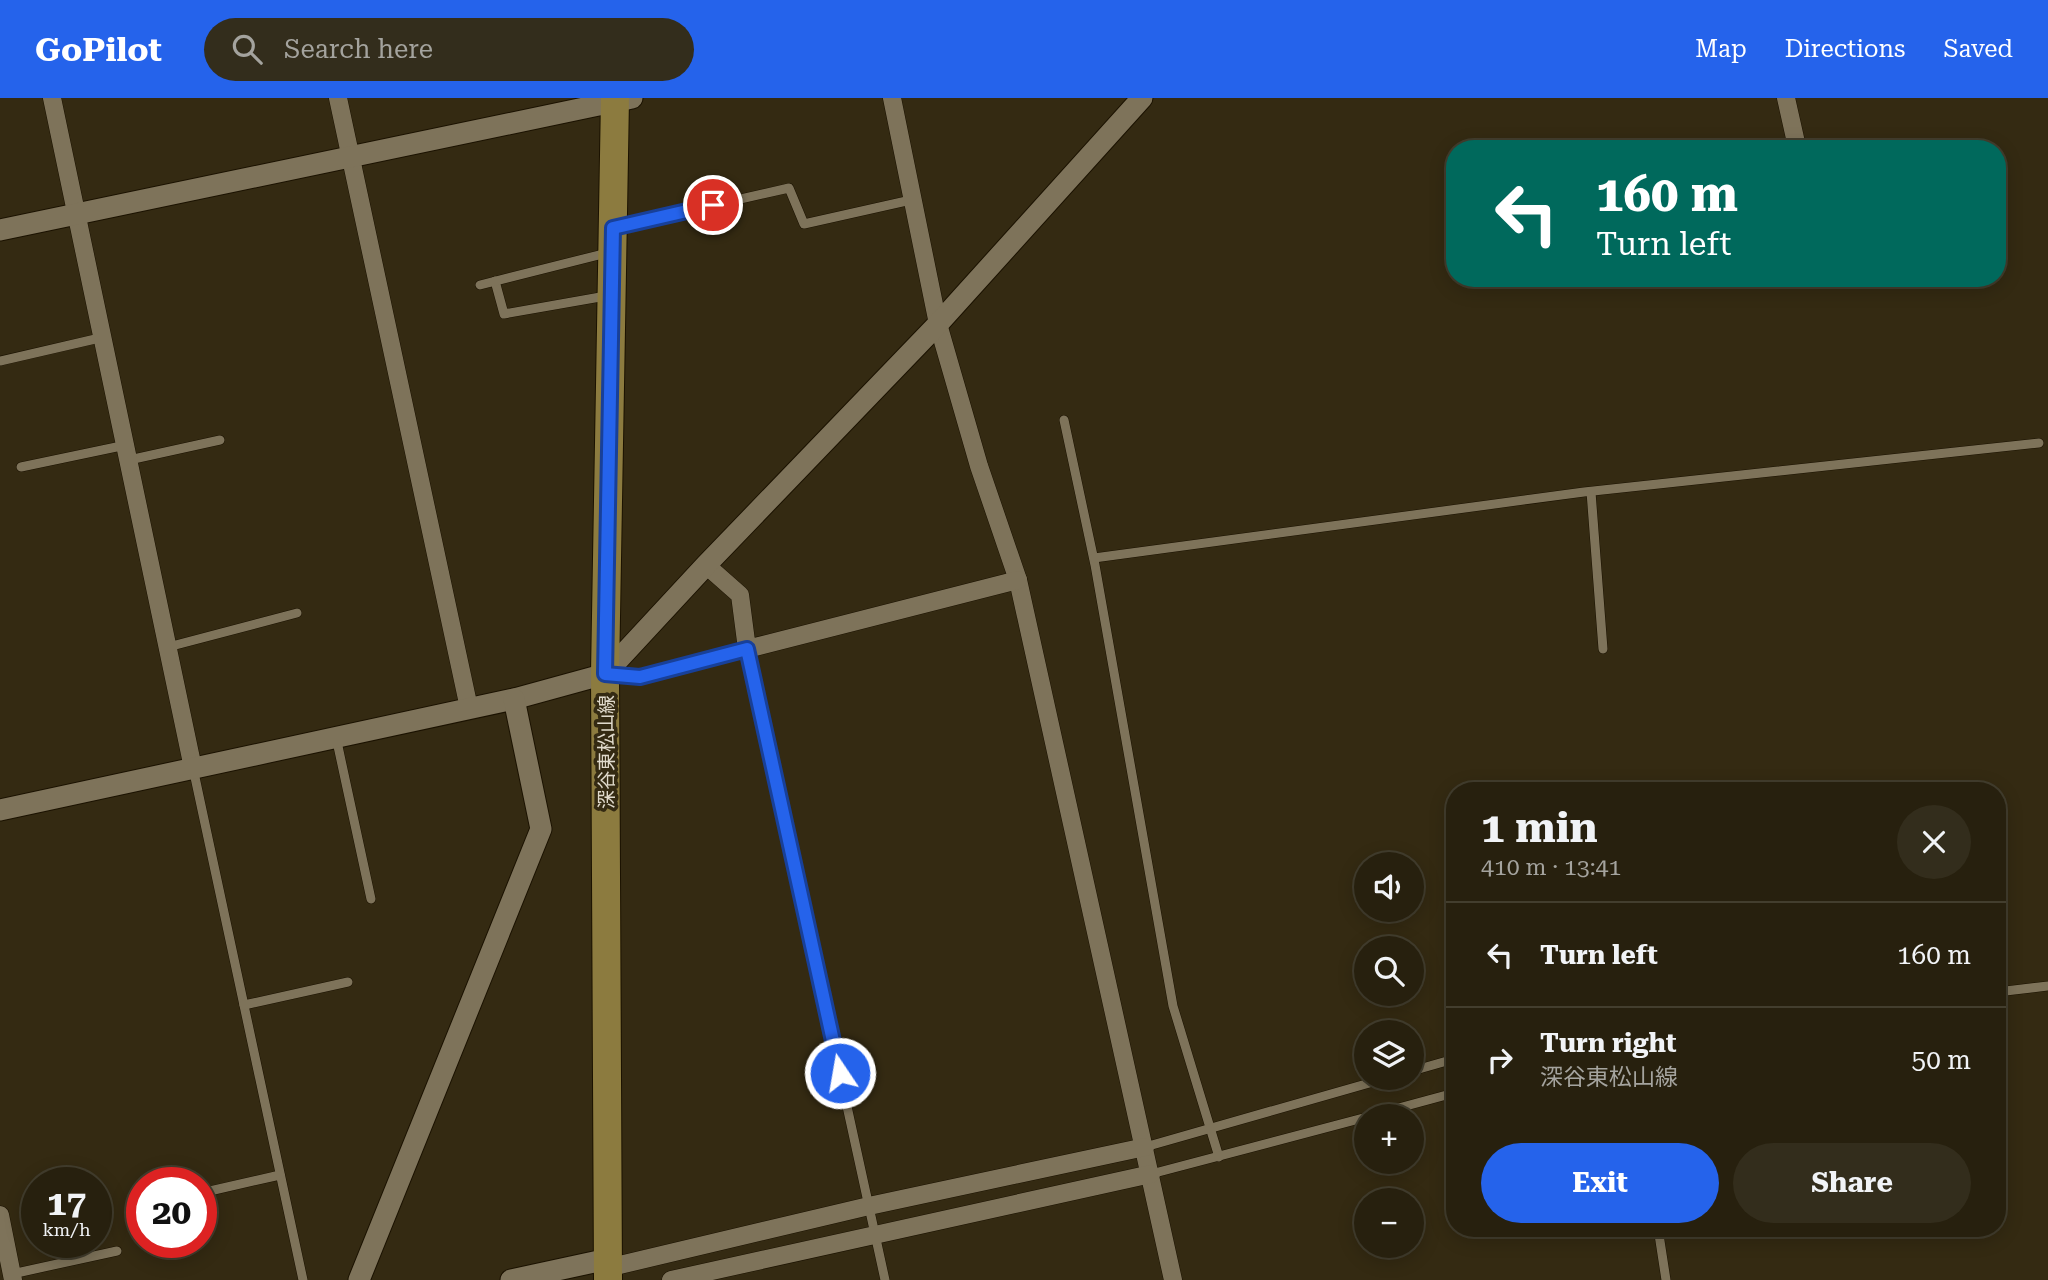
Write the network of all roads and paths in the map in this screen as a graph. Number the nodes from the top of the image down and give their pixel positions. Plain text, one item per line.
1 (52, 98) edge
2 (338, 98) edge
3 (892, 98) edge
4 (1142, 98) edge
5 (1786, 98) edge
6 (612, 99) edge
7 (1795, 140) edge
8 (351, 156) junction
9 (911, 200) junction
10 (78, 214) junction
11 (0, 230) edge
12 (613, 240) junction
13 (495, 281) junction
14 (480, 285) dead end
15 (612, 295) junction
16 (938, 324) junction
17 (104, 337) junction
18 (0, 361) edge
19 (1064, 420) dead end
20 (220, 440) dead end
21 (2039, 443) dead end
22 (128, 452) junction
23 (21, 467) dead end
24 (1591, 492) junction
25 (1094, 558) junction
26 (706, 565) junction
27 (1018, 580) junction
28 (297, 613) dead end
29 (168, 647) junction
30 (747, 649) junction
31 (1603, 649) dead end
32 (605, 674) junction
33 (514, 699) junction
34 (469, 708) junction
35 (337, 737) junction
36 (193, 768) junction
37 (0, 810) edge
38 (371, 899) dead end
39 (348, 982) dead end
40 (2048, 986) edge
41 (2006, 991) edge
42 (244, 1005) junction
43 (1446, 1061) edge
44 (1424, 1068) edge
45 (1354, 1088) edge
46 (1446, 1095) edge
47 (1415, 1104) edge
48 (1354, 1121) edge
49 (1210, 1129) junction
50 (1145, 1147) junction
51 (1219, 1157) junction
52 (1151, 1174) junction
53 (280, 1175) junction
54 (217, 1189) edge
55 (869, 1206) junction
56 (0, 1215) edge
57 (876, 1235) junction
58 (1659, 1237) edge
59 (117, 1251) dead end
60 (608, 1269) edge
61 (13, 1277) edge
62 (303, 1280) edge
63 (359, 1280) edge
64 (511, 1280) edge
65 (671, 1280) edge
66 (886, 1280) edge
67 (1174, 1280) edge
68 (1666, 1280) edge

1 - 10 street
2 - 8 street
3 - 9 street
4 - 16 street
5 - 7 street
6 - 8 street
6 - 12 main road, 深谷東松山線
8 - 10 street
8 - 34 street
9 - 12 lane
9 - 16 street
10 - 11 street
10 - 17 street
12 - 13 lane
12 - 15 main road, 深谷東松山線
13 - 14 lane
13 - 15 lane
15 - 32 main road, 深谷東松山線
16 - 26 street
16 - 27 street
17 - 18 lane
17 - 22 street
19 - 25 lane
20 - 22 lane
21 - 24 lane
22 - 23 lane
22 - 29 street
24 - 25 lane
24 - 31 lane
25 - 49 lane
26 - 30 street
26 - 32 street
27 - 30 street
27 - 50 street
28 - 29 lane
29 - 36 street
30 - 32 lane
30 - 55 lane
32 - 33 street
32 - 60 main road, 深谷東松山線
33 - 34 street
33 - 63 street
34 - 35 street
35 - 36 street
35 - 38 lane
36 - 37 street
36 - 42 lane
39 - 42 lane
40 - 41 lane
42 - 53 lane
43 - 44 lane
45 - 49 lane
46 - 47 lane
48 - 51 lane
49 - 50 lane
49 - 51 lane
50 - 52 street
50 - 55 street
51 - 52 lane
52 - 57 street
52 - 67 street
53 - 54 lane
53 - 62 lane
55 - 57 lane
55 - 60 street
56 - 61 street
57 - 65 street
57 - 66 lane
58 - 68 lane
59 - 61 lane
60 - 64 street

